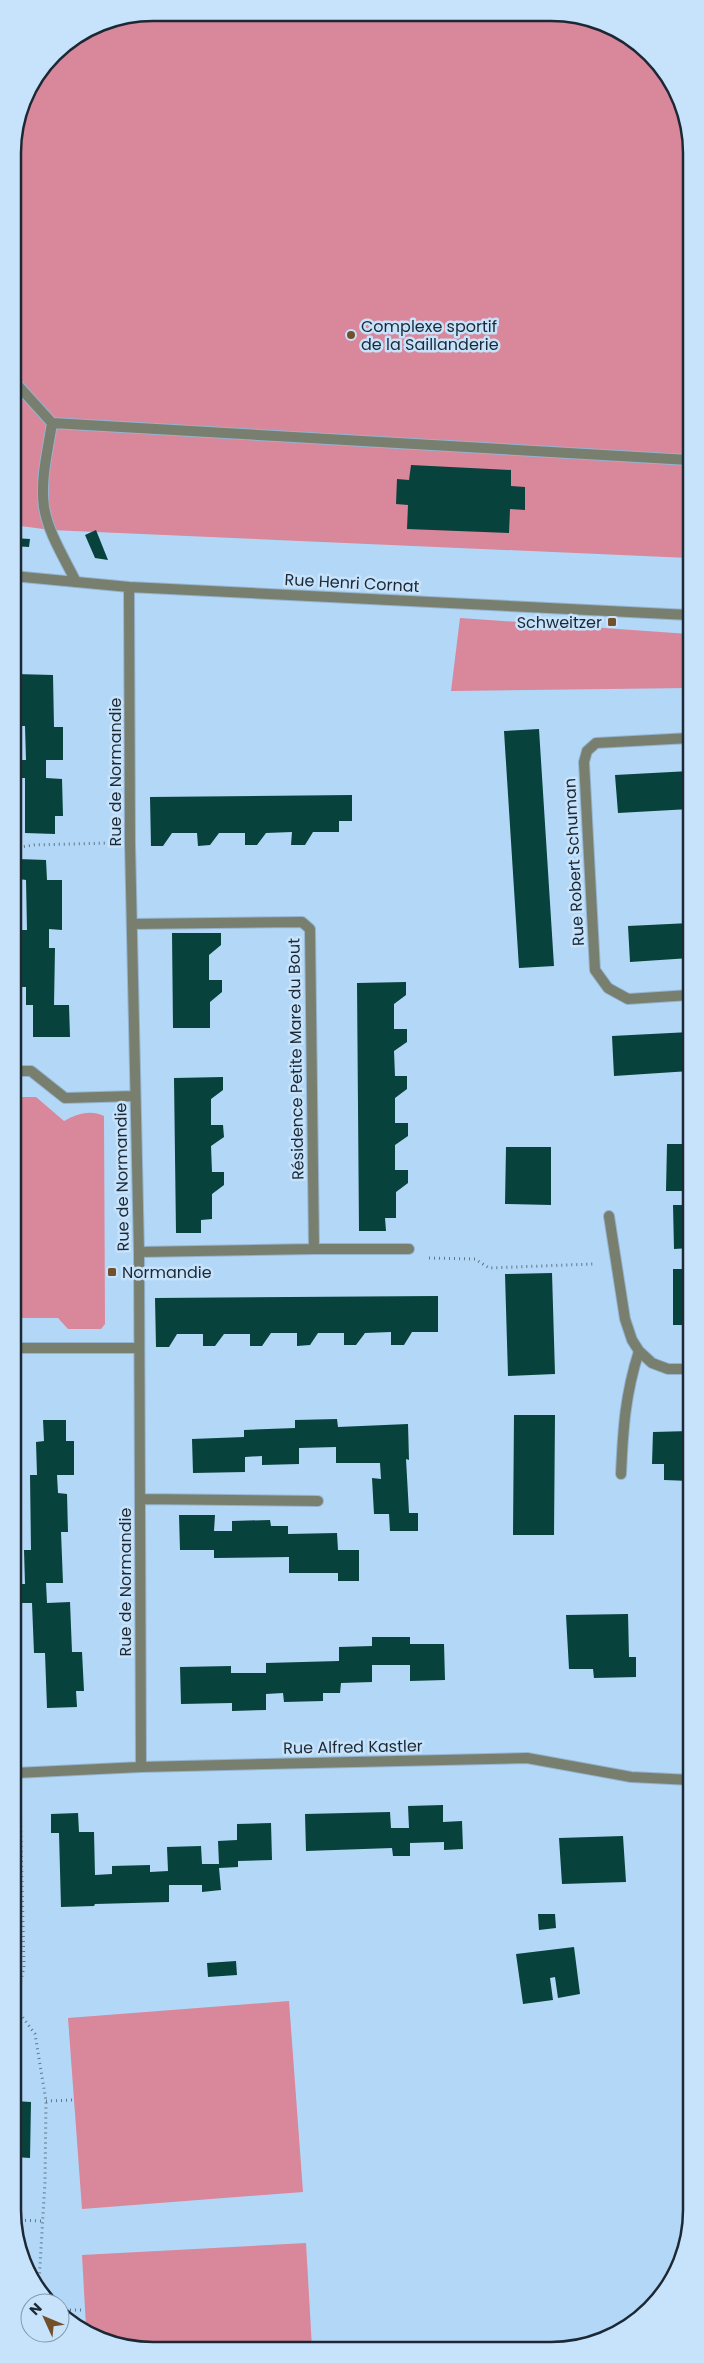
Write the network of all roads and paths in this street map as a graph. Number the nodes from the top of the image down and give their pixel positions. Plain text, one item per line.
1 (22, 390) edge
2 (52, 423) junction
3 (683, 460) edge
4 (22, 577) edge
5 (76, 582) junction
6 (129, 587) junction
7 (683, 615) edge
8 (683, 738) edge
9 (130, 843) junction
10 (22, 847) edge
11 (132, 924) junction
12 (683, 995) edge
13 (22, 1071) edge
14 (135, 1096) junction
15 (608, 1216) dead end
16 (314, 1249) junction
17 (410, 1249) joint
18 (139, 1252) junction
19 (616, 1263) junction
20 (21, 1348) edge
21 (139, 1348) junction
22 (639, 1351) junction
23 (682, 1369) edge
24 (621, 1474) dead end
25 (140, 1499) junction
26 (318, 1501) dead end
27 (140, 1767) junction
28 (21, 1773) edge
29 (682, 1780) edge
30 (21, 1859) edge
31 (21, 1980) edge
32 (21, 2015) edge
33 (74, 2100) dead end
34 (46, 2102) junction
35 (22, 2220) edge
36 (43, 2221) junction
37 (39, 2277) edge
38 (70, 2310) edge
39 (85, 2310) dead end

1 - 2 street
2 - 3 street
2 - 5 street
4 - 5 street, Rue Henri Cornat
5 - 6 street, Rue Henri Cornat
6 - 7 street, Rue Henri Cornat
6 - 9 street, Rue de Normandie
8 - 12 street, Rue Robert Schuman
9 - 10 path
9 - 11 street, Rue de Normandie
11 - 14 street, Rue de Normandie
11 - 16 street, Résidence Petite Mare du Bout
13 - 14 street
14 - 18 street, Rue de Normandie
15 - 19 street
16 - 17 street
16 - 18 street
17 - 19 path
18 - 21 street, Rue de Normandie
19 - 22 street
20 - 21 street
21 - 25 street, Rue de Normandie
22 - 23 street
22 - 24 street
25 - 26 street
25 - 27 street, Rue de Normandie
27 - 28 street, Rue Alfred Kastler
27 - 29 street, Rue Alfred Kastler
30 - 31 path
32 - 34 path
33 - 34 path
34 - 36 path
35 - 36 path
36 - 37 path
38 - 39 path

